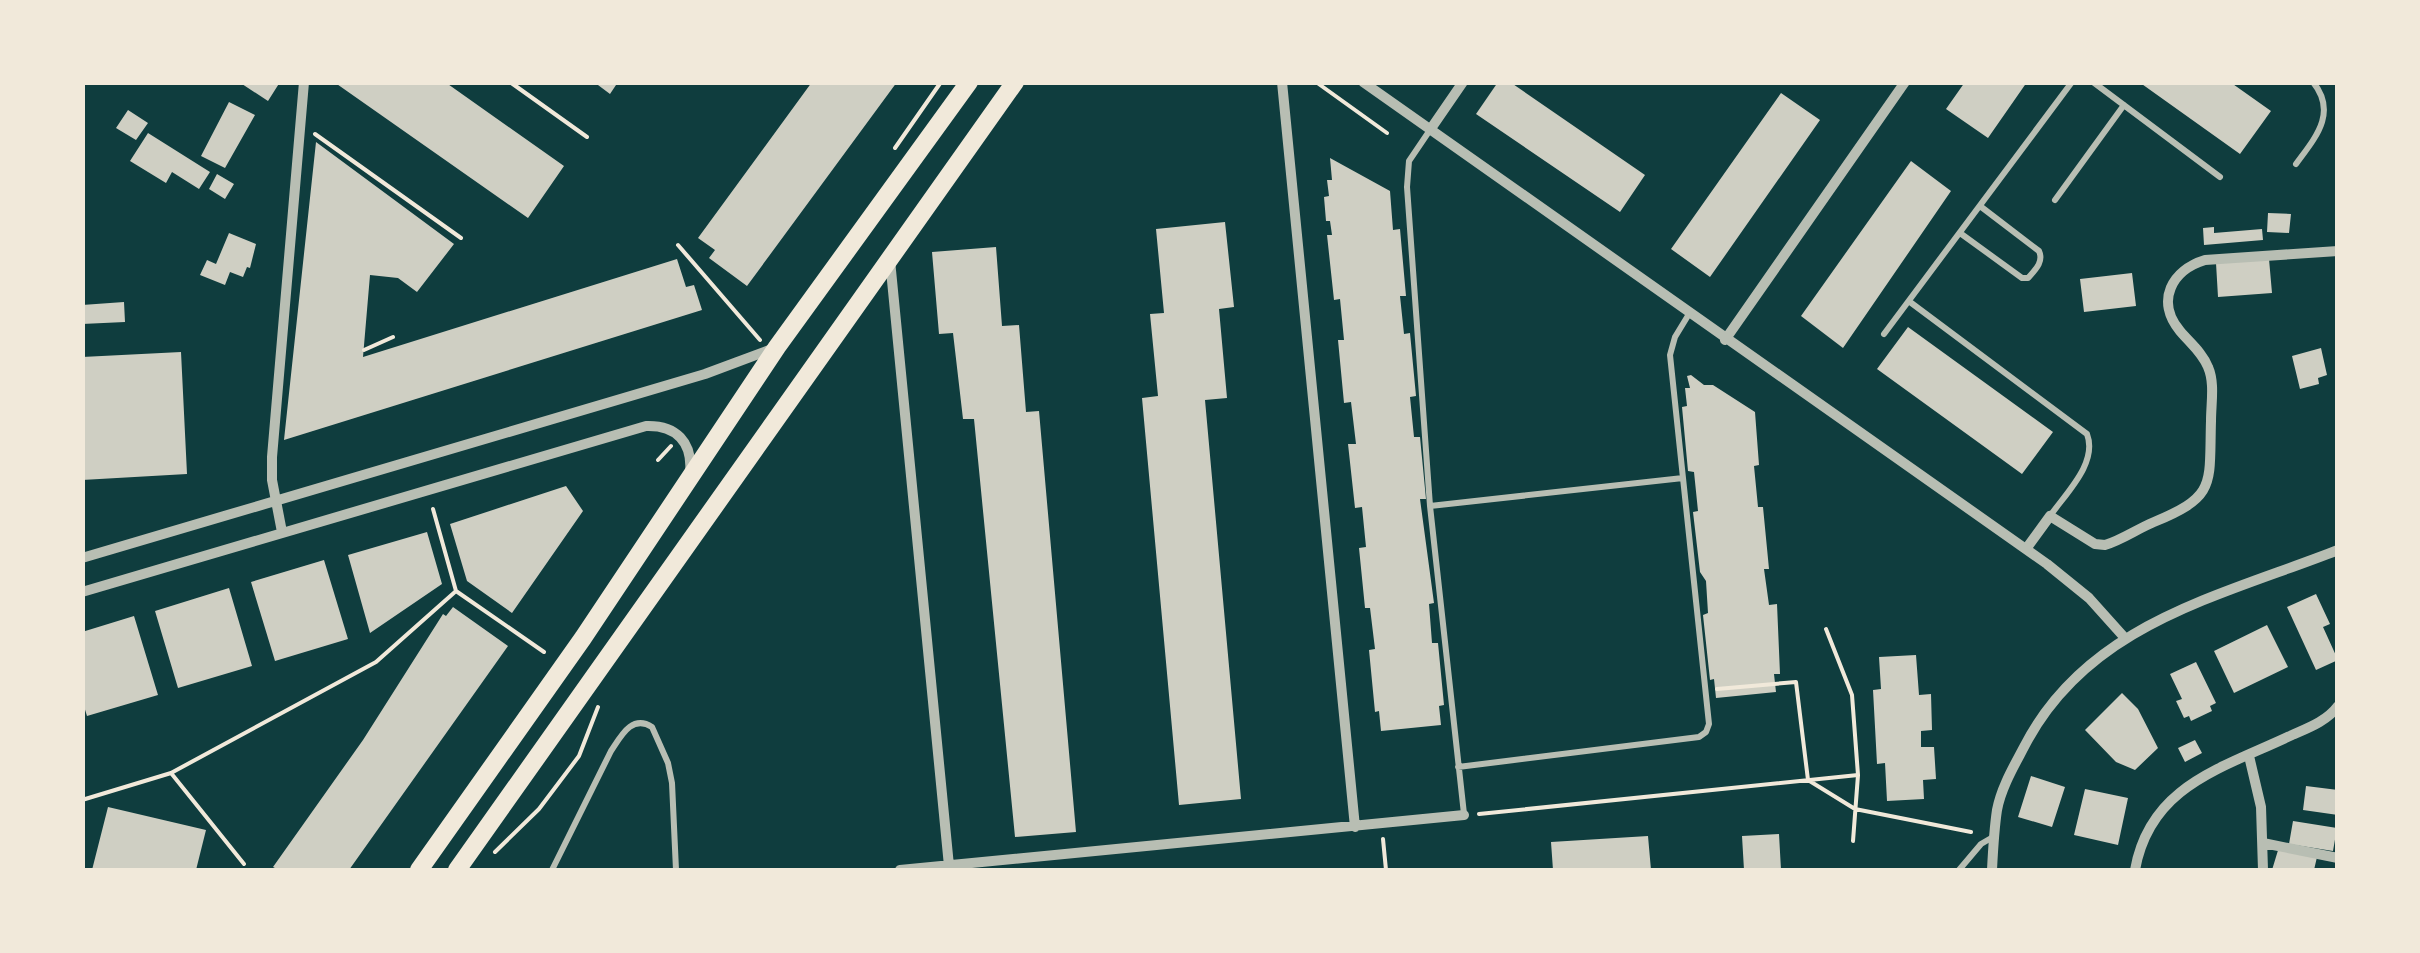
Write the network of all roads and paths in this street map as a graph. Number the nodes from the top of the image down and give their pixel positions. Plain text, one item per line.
1 (304, 82) edge
2 (510, 82) edge
3 (969, 82) edge
4 (1015, 82) edge
5 (1282, 82) edge
6 (1316, 82) edge
7 (1363, 82) edge
8 (1464, 82) edge
9 (1904, 82) edge
10 (2072, 82) edge
11 (2093, 82) edge
12 (2313, 82) edge
13 (2124, 105) junction
14 (308, 129) dead end
15 (1430, 130) junction
16 (1387, 133) dead end
17 (587, 137) dead end
18 (2296, 164) dead end
19 (2220, 177) dead end
20 (2055, 200) dead end
21 (1980, 206) junction
22 (1960, 233) junction
23 (462, 238) dead end
24 (678, 245) dead end
25 (2338, 251) edge
26 (890, 260) junction
27 (1910, 302) junction
28 (1689, 314) junction
29 (1884, 334) dead end
30 (393, 337) dead end
31 (1725, 340) junction
32 (769, 344) junction
33 (364, 350) dead end
34 (671, 446) dead end
35 (658, 460) dead end
36 (690, 474) junction
37 (1683, 478) junction
38 (275, 500) junction
39 (1430, 506) junction
40 (433, 509) dead end
41 (2050, 516) junction
42 (282, 532) junction
43 (2026, 549) junction
44 (2338, 550) edge
45 (82, 558) edge
46 (82, 592) edge
47 (456, 592) junction
48 (1826, 629) dead end
49 (2124, 637) junction
50 (544, 652) dead end
51 (1705, 690) junction
52 (2338, 706) edge
53 (2249, 756) junction
54 (1458, 767) junction
55 (171, 773) junction
56 (1858, 775) junction
57 (1808, 780) junction
58 (82, 800) edge
59 (1855, 809) junction
60 (1464, 815) junction
61 (1381, 824) junction
62 (1354, 827) junction
63 (1970, 832) dead end
64 (1994, 836) junction
65 (1853, 841) dead end
66 (2263, 844) junction
67 (2338, 858) edge
68 (244, 864) dead end
69 (948, 866) junction
70 (419, 870) edge
71 (457, 870) edge
72 (552, 870) edge
73 (676, 870) edge
74 (900, 870) edge
75 (1386, 870) edge
76 (1959, 870) edge
77 (1992, 870) edge
78 (2135, 870) edge
79 (2262, 870) edge

1 - 38 street
2 - 17 path
3 - 32 main road
4 - 26 main road
5 - 62 street
6 - 16 path
7 - 15 street
8 - 15 street
9 - 31 street
10 - 21 lane
11 - 13 lane
12 - 18 lane
13 - 19 lane
13 - 20 lane
14 - 23 path
15 - 28 street
15 - 39 lane
21 - 22 lane
21 - 22 lane
22 - 27 lane
24 - 32 path
25 - 41 street
26 - 69 street
26 - 71 main road
27 - 29 lane
27 - 41 lane
28 - 31 street
28 - 37 lane
30 - 33 path
31 - 43 street
32 - 36 main road
32 - 38 street
34 - 35 path
36 - 42 street
36 - 70 main road
37 - 39 lane
37 - 51 lane
38 - 42 street
38 - 45 street
39 - 54 lane
40 - 47 path
41 - 43 street
42 - 46 street
43 - 49 street
44 - 49 street
47 - 50 path
47 - 55 path
48 - 56 path
49 - 64 street
51 - 54 lane
51 - 57 path
52 - 53 street
53 - 66 street
53 - 78 street
54 - 60 lane
55 - 58 path
55 - 68 path
56 - 57 path
56 - 59 path
57 - 59 path
57 - 60 path
59 - 63 path
59 - 65 path
60 - 61 street
61 - 62 street
61 - 75 path
62 - 69 street
64 - 76 lane
64 - 77 street
66 - 67 street
66 - 79 street
69 - 74 street
72 - 73 lane

